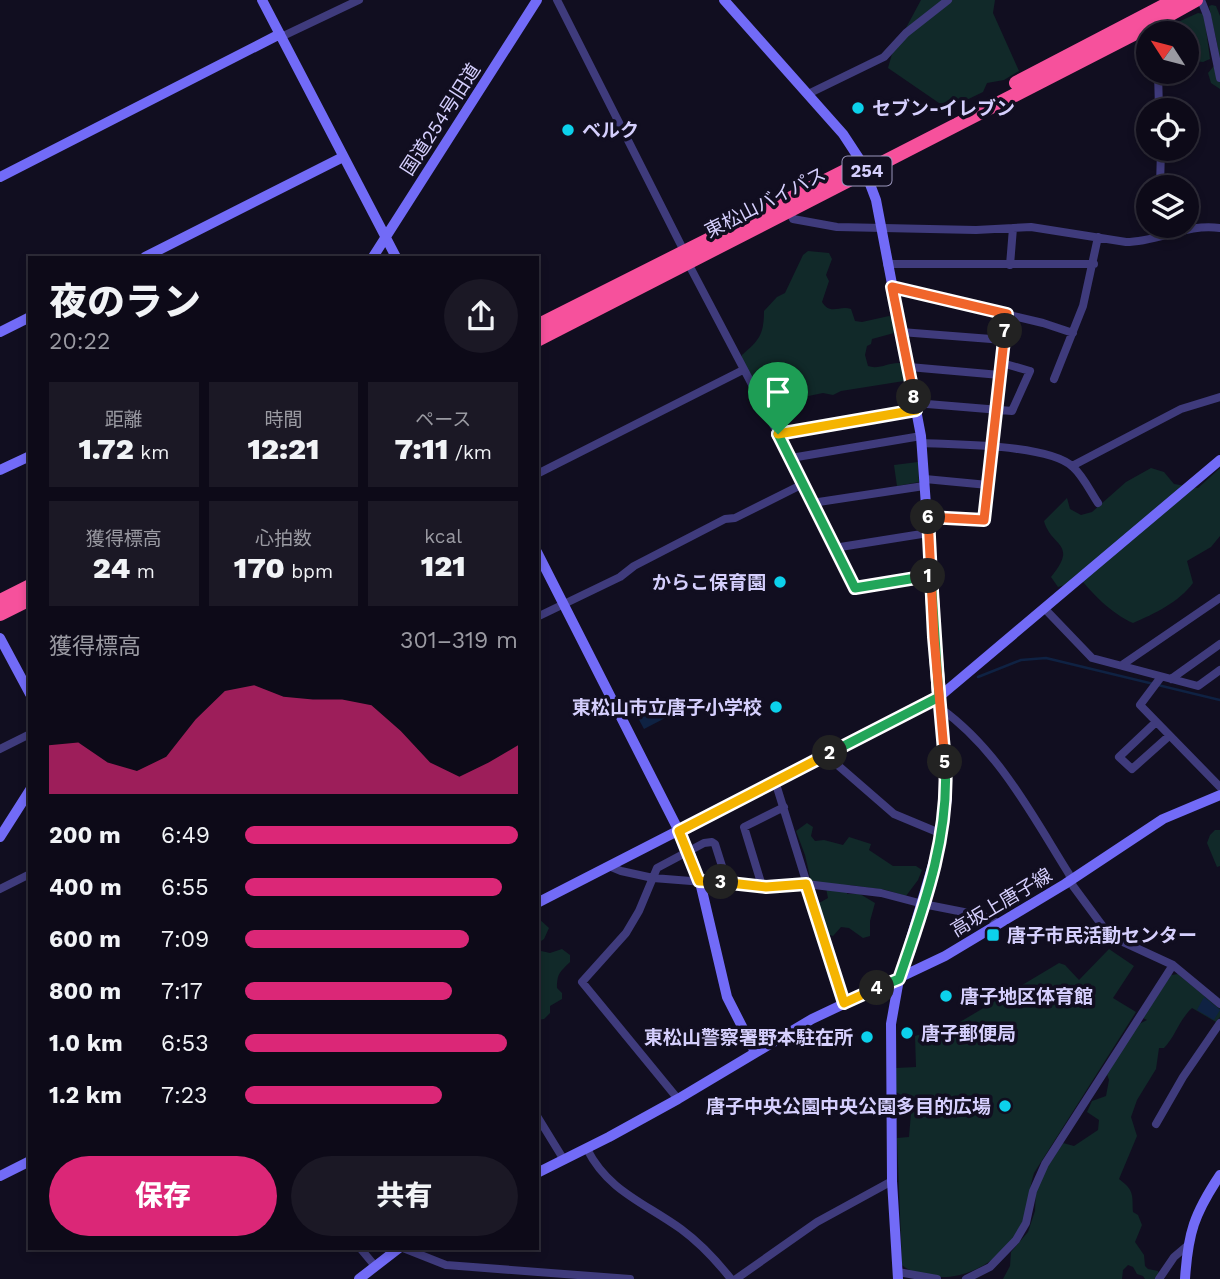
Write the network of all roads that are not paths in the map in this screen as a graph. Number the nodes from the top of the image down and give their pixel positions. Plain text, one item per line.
1 (262, 0) edge
2 (359, 0) edge
3 (537, 0) edge
4 (557, 0) edge
5 (724, 0) edge
6 (948, 0) edge
7 (1175, 0) edge
8 (1199, 0) edge
9 (1166, 21) edge
10 (281, 36) junction
11 (1136, 38) edge
12 (1220, 78) edge
13 (807, 94) junction
14 (343, 157) junction
15 (864, 167) junction
16 (0, 177) edge
17 (790, 211) junction
18 (881, 228) junction
19 (1013, 228) junction
20 (1199, 228) edge
21 (1220, 228) edge
22 (385, 236) junction
23 (1098, 237) junction
24 (1149, 238) edge
25 (147, 256) edge
26 (374, 256) edge
27 (395, 256) edge
28 (686, 257) junction
29 (887, 264) junction
30 (1094, 264) junction
31 (1010, 265) junction
32 (892, 287) junction
33 (1007, 314) junction
34 (28, 318) edge
35 (539, 325) edge
36 (0, 332) edge
37 (901, 332) junction
38 (1073, 333) junction
39 (539, 339) edge
40 (1004, 340) junction
41 (1002, 363) junction
42 (909, 367) junction
43 (744, 370) junction
44 (1000, 375) junction
45 (1054, 380) dead end
46 (1220, 397) edge
47 (916, 406) junction
48 (996, 410) junction
49 (778, 434) junction
50 (922, 439) junction
51 (992, 447) junction
52 (28, 457) edge
53 (790, 458) junction
54 (1220, 460) edge
55 (1072, 466) junction
56 (0, 470) edge
57 (539, 473) edge
58 (924, 482) junction
59 (803, 484) junction
60 (988, 485) junction
61 (812, 503) junction
62 (1098, 503) dead end
63 (928, 517) junction
64 (928, 533) junction
65 (834, 548) junction
66 (539, 556) edge
67 (931, 576) junction
68 (28, 587) edge
69 (1220, 598) edge
70 (28, 600) edge
71 (0, 601) edge
72 (562, 604) junction
73 (1044, 608) junction
74 (0, 614) edge
75 (539, 616) edge
76 (0, 638) edge
77 (1220, 644) edge
78 (1122, 665) junction
79 (1220, 670) edge
80 (1161, 677) junction
81 (1171, 679) junction
82 (28, 690) edge
83 (940, 703) junction
84 (1156, 722) junction
85 (28, 735) edge
86 (1169, 736) junction
87 (0, 749) edge
88 (827, 755) junction
89 (775, 781) junction
90 (1220, 787) edge
91 (28, 793) edge
92 (1220, 795) edge
93 (785, 807) junction
94 (679, 831) junction
95 (942, 834) junction
96 (0, 837) edge
97 (689, 851) junction
98 (610, 866) junction
99 (28, 875) edge
100 (653, 878) junction
101 (1071, 880) junction
102 (699, 881) junction
103 (726, 882) junction
104 (806, 884) junction
105 (762, 886) junction
106 (0, 889) edge
107 (539, 901) edge
108 (923, 904) junction
109 (1000, 924) junction
110 (1172, 965) junction
111 (899, 979) junction
112 (844, 1003) junction
113 (1220, 1004) edge
114 (1220, 1023) edge
115 (755, 1052) junction
116 (678, 1099) junction
117 (539, 1119) edge
118 (1156, 1124) dead end
119 (587, 1149) junction
120 (564, 1160) junction
121 (28, 1162) edge
122 (539, 1172) edge
123 (0, 1176) edge
124 (1219, 1179) edge
125 (892, 1181) junction
126 (1187, 1246) junction
127 (362, 1250) edge
128 (398, 1250) edge
129 (406, 1250) edge
130 (375, 1266) junction
131 (898, 1276) edge
132 (359, 1279) edge
133 (630, 1279) edge
134 (733, 1279) edge
135 (937, 1279) edge
136 (966, 1279) edge
137 (1159, 1279) edge
138 (1185, 1279) edge

1 - 10 street
2 - 10 street
3 - 22 street, 国道254号旧道
4 - 28 street
5 - 13 street
6 - 13 street
7 - 15 highway, 東松山バイパス / 254
8 - 9 highway, 東松山バイパス / 254
8 - 12 street
10 - 14 street
10 - 16 street
11 - 15 highway, 東松山バイパス / 254
13 - 15 street
14 - 22 street
14 - 25 street
15 - 17 highway, 東松山バイパス / 254
15 - 18 street
15 - 28 highway, 東松山バイパス / 254
17 - 18 street
17 - 28 highway, 東松山バイパス / 254
18 - 19 street
18 - 29 street
19 - 23 street
19 - 31 street
20 - 21 street
22 - 26 street, 国道254号旧道
22 - 27 street
23 - 24 street
23 - 30 street
28 - 35 highway, 東松山バイパス / 254
28 - 39 highway, 東松山バイパス / 254
28 - 43 street
29 - 31 street
29 - 32 street
30 - 31 street
30 - 38 street
32 - 33 street
32 - 37 street
33 - 38 street
33 - 40 street
34 - 36 street
37 - 40 street
37 - 42 street
38 - 45 street
40 - 41 street
41 - 44 street
41 - 48 street
42 - 44 street
42 - 47 street
43 - 49 street
43 - 57 street
44 - 48 street
46 - 55 street
47 - 48 street
47 - 49 street
47 - 50 street
48 - 51 street
49 - 53 street
50 - 51 street
50 - 53 street
50 - 58 street
51 - 55 street
51 - 60 street
52 - 56 street
53 - 59 street
54 - 73 street
55 - 62 street
58 - 60 street
58 - 61 street
58 - 63 street
59 - 61 street
59 - 72 street
60 - 63 street
61 - 65 street
63 - 64 street
64 - 65 street
64 - 67 street
65 - 67 street
66 - 72 street
67 - 83 street
68 - 71 highway
69 - 78 street
70 - 74 highway
72 - 75 street
72 - 94 street
73 - 78 street
73 - 83 street
76 - 82 street
77 - 81 street
78 - 80 street
79 - 81 street
80 - 81 street
80 - 84 street
83 - 88 street
83 - 95 street
83 - 101 street
84 - 86 street
84 - 86 street
85 - 87 street
86 - 90 street
88 - 89 street
88 - 95 street
89 - 93 street
89 - 94 street
91 - 96 street
92 - 101 street, 高坂上唐子線
93 - 104 street
93 - 105 street
94 - 97 street
94 - 98 street
95 - 108 street
97 - 100 street
97 - 102 street
97 - 103 street
98 - 100 street
98 - 107 street
99 - 106 street
100 - 102 street
100 - 116 street
101 - 109 street, 高坂上唐子線
101 - 110 street
102 - 103 street
102 - 115 street
103 - 105 street
104 - 105 street
104 - 108 street
104 - 112 street
108 - 109 street
108 - 111 street
109 - 111 street, 高坂上唐子線
110 - 113 street
110 - 136 street
111 - 112 street, 高坂上唐子線
111 - 125 street
112 - 115 street, 高坂上唐子線
114 - 118 street
115 - 116 street, 高坂上唐子線
116 - 119 street, 高坂上唐子線
117 - 120 street
119 - 120 street, 高坂上唐子線
119 - 134 street
120 - 122 street, 高坂上唐子線
121 - 123 street
124 - 126 street
125 - 131 street
125 - 134 street
126 - 137 street
126 - 138 street
127 - 130 street
128 - 130 street
129 - 133 street
130 - 132 street
131 - 135 street

